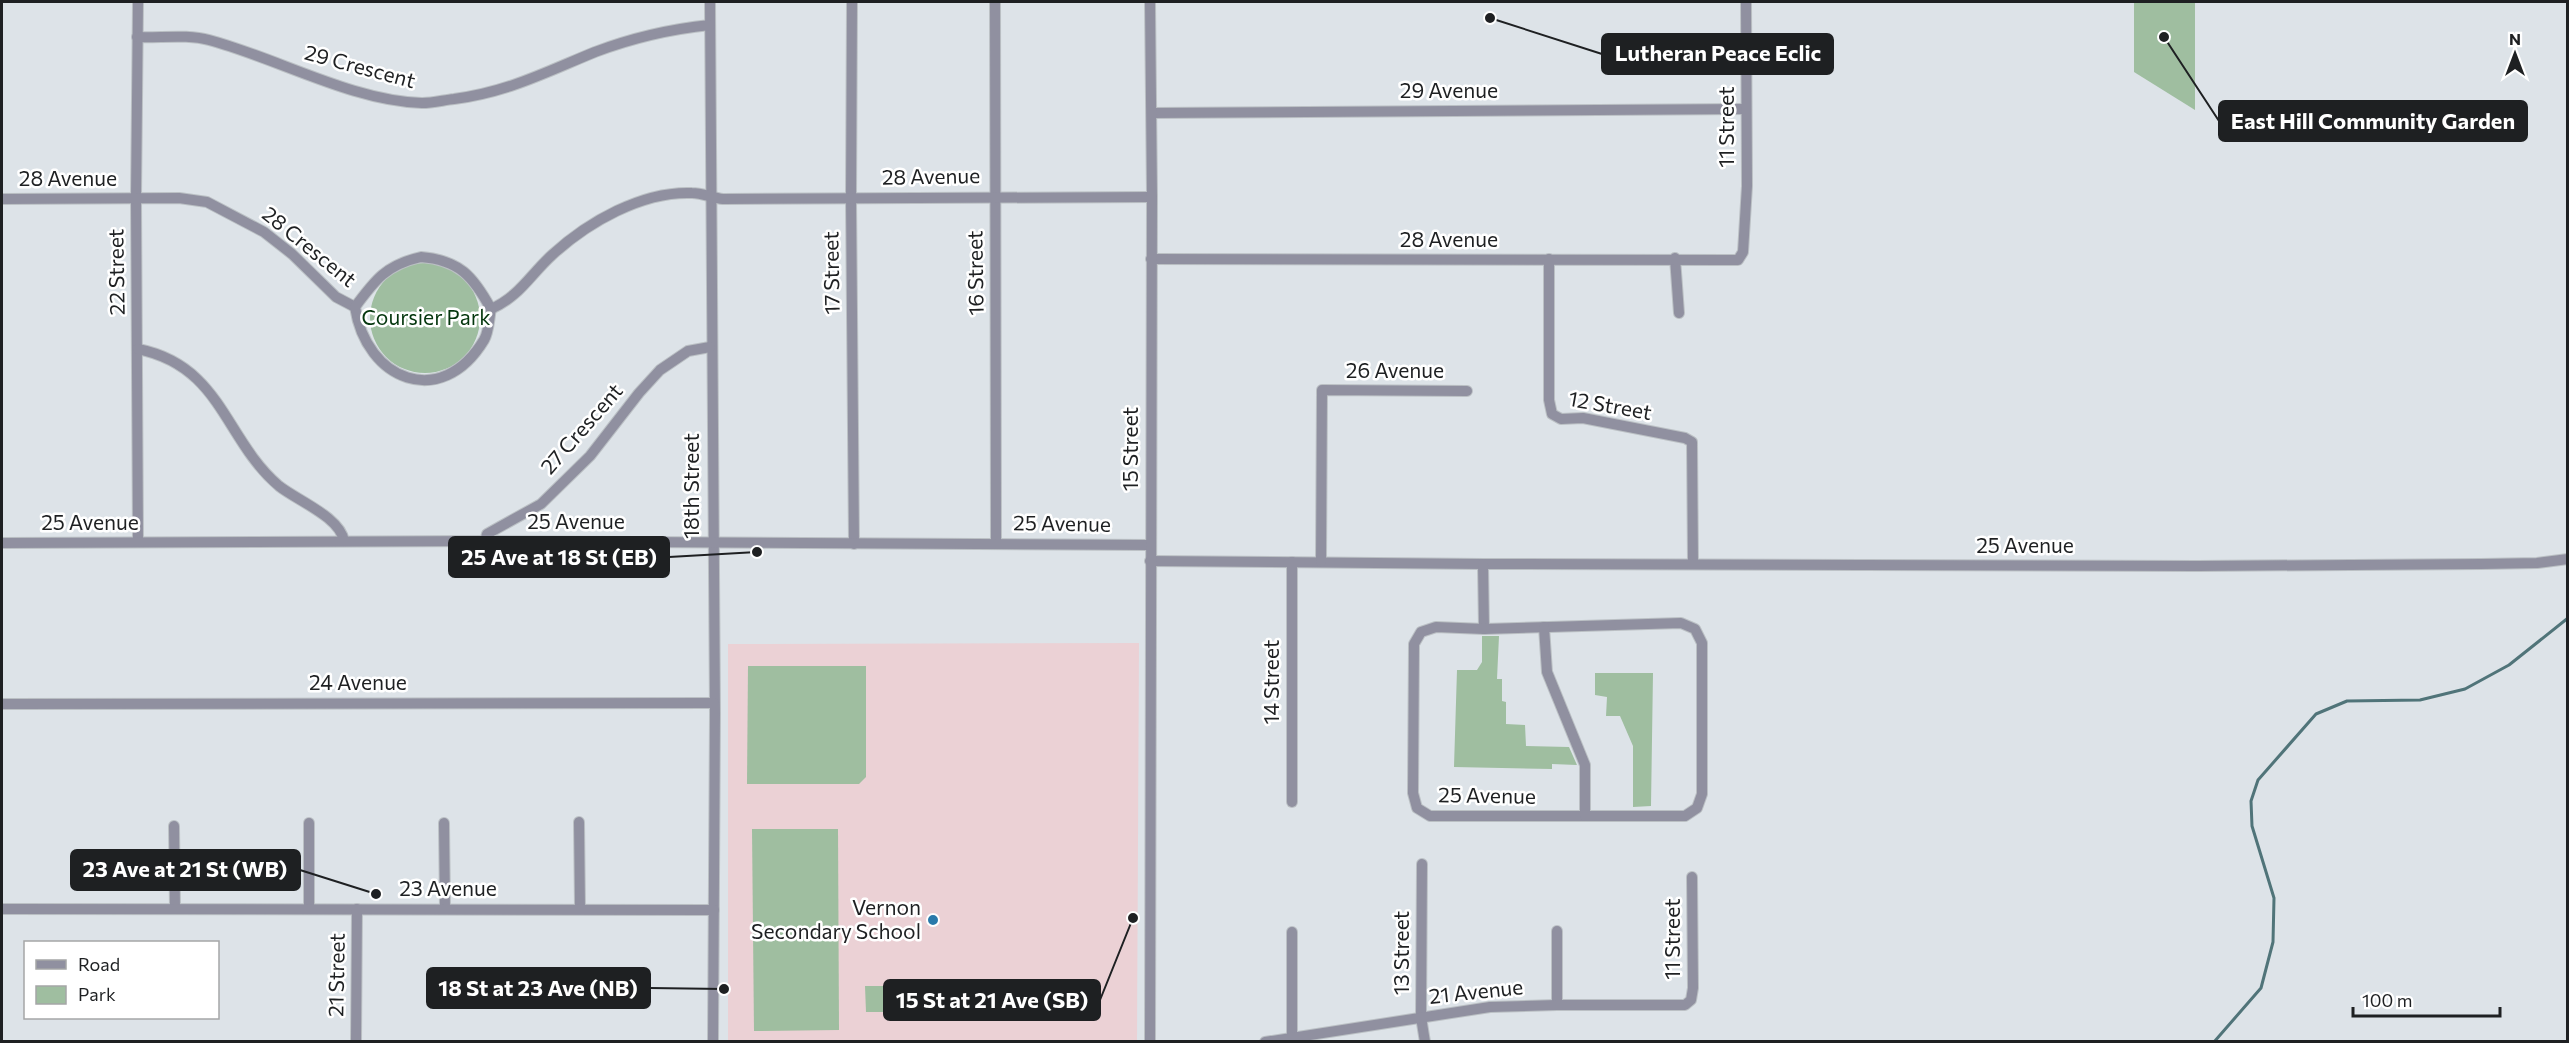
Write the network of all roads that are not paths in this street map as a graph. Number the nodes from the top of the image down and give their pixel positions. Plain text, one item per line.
1 (138, 2) edge
2 (710, 2) edge
3 (852, 2) edge
4 (995, 2) edge
5 (1150, 2) edge
6 (1746, 2) edge
7 (710, 25) junction
8 (137, 37) junction
9 (1746, 109) junction
10 (1152, 113) junction
11 (994, 196) junction
12 (710, 197) junction
13 (1152, 197) junction
14 (136, 198) junction
15 (851, 198) junction
16 (2, 199) edge
17 (1743, 252) joint
18 (1675, 258) junction
19 (1151, 259) junction
20 (1549, 259) junction
21 (355, 307) junction
22 (491, 309) junction
23 (1679, 313) dead end
24 (710, 347) junction
25 (138, 349) junction
26 (1467, 391) dead end
27 (344, 541) junction
28 (485, 541) junction
29 (138, 542) junction
30 (712, 542) junction
31 (2, 543) edge
32 (854, 543) junction
33 (996, 543) junction
34 (1150, 545) junction
35 (2568, 559) edge
36 (1150, 561) junction
37 (1292, 562) junction
38 (1321, 562) junction
39 (1483, 564) junction
40 (1693, 564) junction
41 (1544, 627) junction
42 (1484, 629) junction
43 (714, 703) junction
44 (2, 704) edge
45 (1292, 802) dead end
46 (1585, 816) junction
47 (579, 822) dead end
48 (309, 823) dead end
49 (444, 823) dead end
50 (174, 826) dead end
51 (1422, 864) dead end
52 (1692, 877) dead end
53 (2, 909) edge
54 (175, 909) junction
55 (309, 909) junction
56 (357, 909) junction
57 (445, 909) junction
58 (580, 909) junction
59 (714, 910) junction
60 (1557, 931) dead end
61 (1292, 932) dead end
62 (1691, 1000) joint
63 (1557, 1005) junction
64 (1421, 1017) junction
65 (1292, 1037) junction
66 (356, 1041) edge
67 (713, 1041) edge
68 (1150, 1041) edge
69 (1265, 1041) edge
70 (1425, 1041) edge

1 - 8 street, 22 Street
2 - 7 street, 18th Street
3 - 15 street, 17 Street
4 - 11 street, 16 Street
5 - 10 street, 15 Street
6 - 9 street, 11 Street
7 - 8 street, 29 Crescent
7 - 12 street, 18th Street
8 - 14 street, 22 Street
9 - 10 street, 29 Avenue
9 - 17 street, 11 Street
10 - 13 street, 15 Street
11 - 13 street, 28 Avenue
11 - 15 street, 28 Avenue
11 - 33 street, 16 Street
12 - 15 street, 28 Avenue
12 - 22 street
12 - 24 street, 18th Street
13 - 19 street, 15 Street
14 - 16 street, 28 Avenue
14 - 21 street, 28 Crescent
14 - 25 street, 22 Street
15 - 32 street, 17 Street
17 - 18 street, 28 Avenue
18 - 20 street, 28 Avenue
18 - 23 street
19 - 20 street, 28 Avenue
19 - 34 street, 15 Street
20 - 40 street, 12 Street
21 - 22 street, 28 Crescent
21 - 22 street, 28 Crescent
24 - 28 street, 27 Crescent
24 - 30 street, 18th Street
25 - 27 street
25 - 29 street, 22 Street
26 - 38 street, 26 Avenue
27 - 28 street, 25 Avenue
27 - 29 street, 25 Avenue
28 - 30 street, 25 Avenue
29 - 31 street, 25 Avenue
30 - 32 street, 25 Avenue
30 - 43 street, 18th Street
32 - 33 street, 25 Avenue
33 - 34 street, 25 Avenue
34 - 36 street, 15 Street
35 - 40 street, 25 Avenue
36 - 37 street, 25 Avenue
36 - 68 street, 15 Street
37 - 38 street, 25 Avenue
37 - 45 street, 14 Street
38 - 39 street, 25 Avenue
39 - 40 street, 25 Avenue
39 - 42 street
41 - 42 street, 25 Avenue
41 - 46 street
41 - 46 street, 25 Avenue
42 - 46 street, 25 Avenue
43 - 44 street, 24 Avenue
43 - 59 street, 18th Street
47 - 58 street
48 - 55 street, 21 Street
49 - 57 street
50 - 54 street
51 - 64 street, 13 Street
52 - 62 street, 11 Street
53 - 54 street, 23 Avenue
54 - 55 street, 23 Avenue
55 - 56 street, 23 Avenue
56 - 57 street, 23 Avenue
56 - 66 street, 21 Street
57 - 58 street, 23 Avenue
58 - 59 street, 23 Avenue
59 - 67 street, 18th Street
60 - 63 street
61 - 65 street
62 - 63 street, 21 Avenue
63 - 64 street, 21 Avenue
64 - 65 street, 21 Avenue
64 - 70 street, 13 Street
65 - 69 street, 21 Avenue

